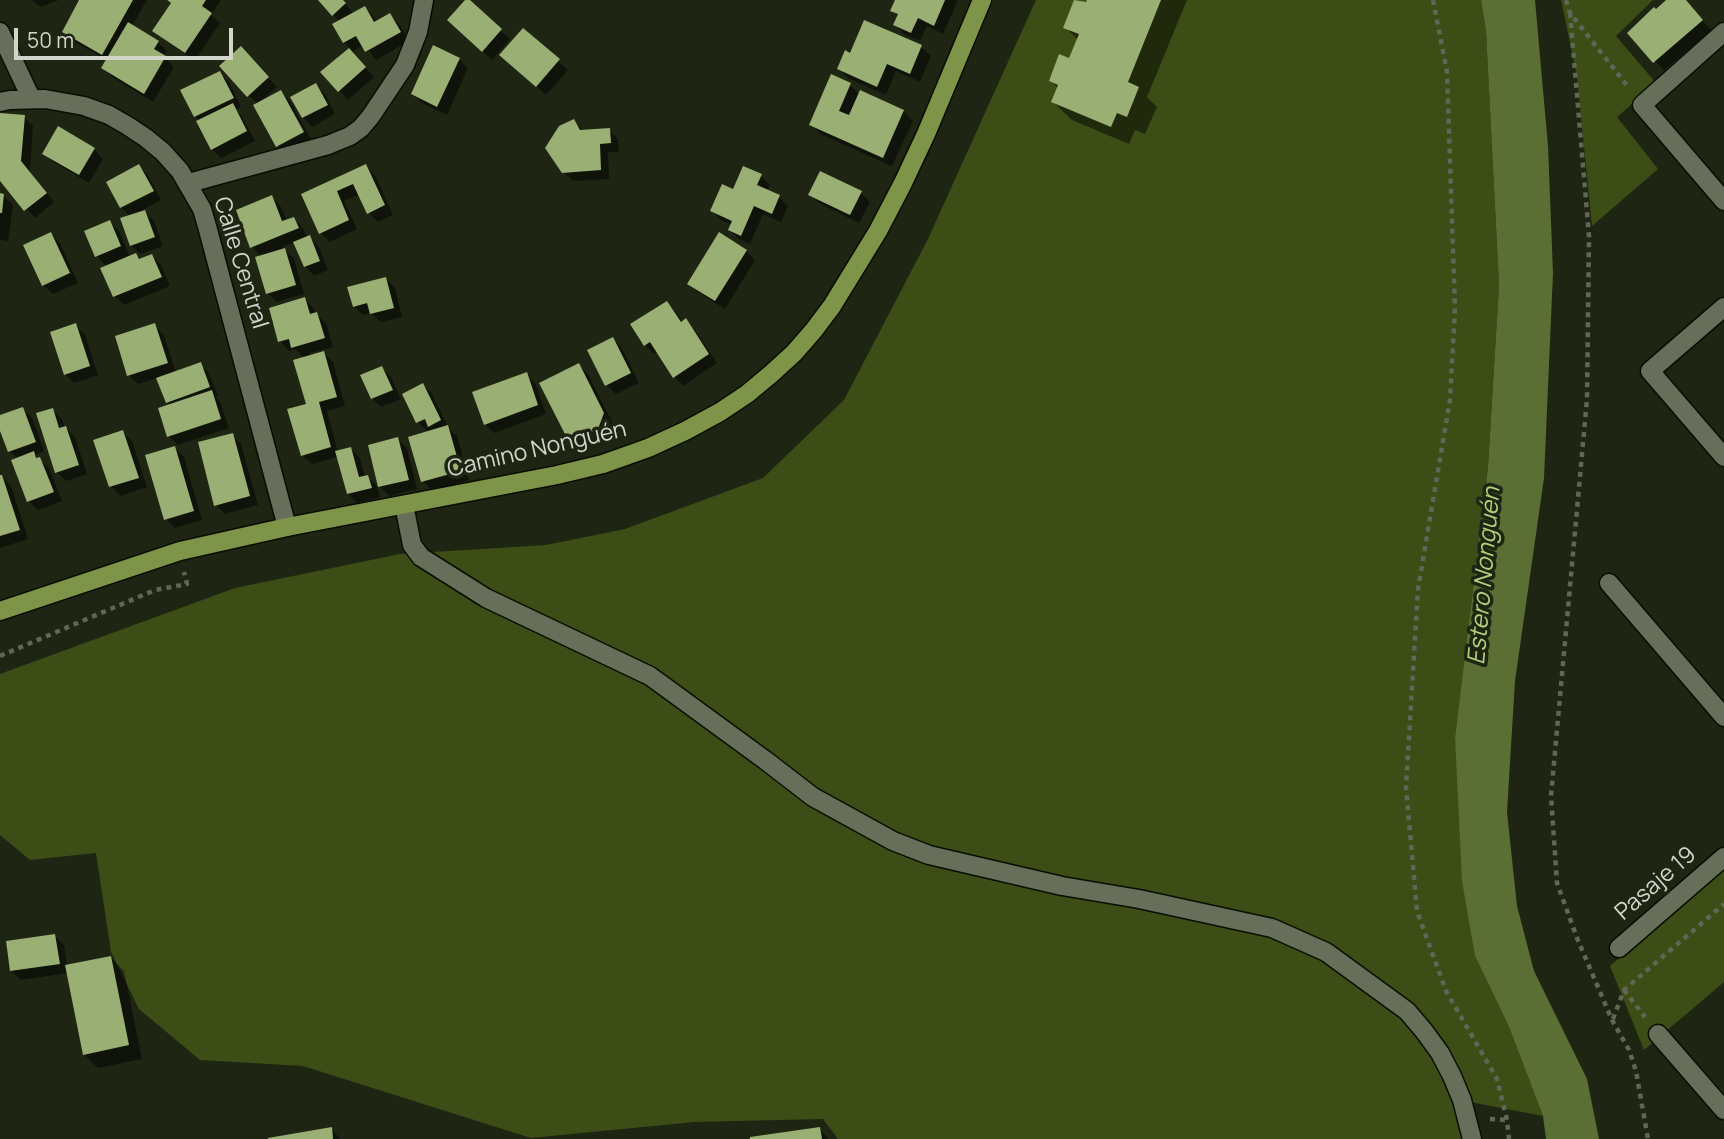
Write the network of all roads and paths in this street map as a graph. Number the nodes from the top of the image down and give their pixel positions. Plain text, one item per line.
1 (424, 0) edge
2 (982, 0) edge
3 (1433, 0) edge
4 (1566, 0) edge
5 (1570, 13) junction
6 (0, 32) edge
7 (1724, 32) edge
8 (32, 98) junction
9 (0, 102) edge
10 (1642, 105) junction
11 (189, 184) junction
12 (1724, 201) edge
13 (1724, 307) edge
14 (1724, 457) edge
15 (404, 505) junction
16 (287, 527) junction
17 (180, 551) junction
18 (1609, 583) dead end
19 (31, 601) junction
20 (0, 611) edge
21 (0, 621) edge
22 (0, 656) edge
23 (1724, 718) edge
24 (1724, 857) edge
25 (1724, 904) edge
26 (1619, 948) dead end
27 (1624, 990) junction
28 (1612, 1020) junction
29 (1658, 1034) joint
30 (1724, 1110) edge
31 (1472, 1139) edge
32 (1509, 1139) edge
33 (1648, 1139) edge

1 - 11 street
2 - 15 main road, Camino Nonguén
3 - 32 path
4 - 5 path
5 - 10 path
5 - 28 path
6 - 8 street
7 - 10 street
8 - 9 street, Calle Central
8 - 11 street, Calle Central
10 - 12 street
11 - 16 street, Calle Central
13 - 14 street
15 - 16 main road, Camino Nonguén
15 - 31 street
16 - 17 main road, Camino Nonguén
17 - 19 main road, Camino Nonguén
17 - 22 path
18 - 23 street
19 - 20 main road, Camino Nonguén
19 - 21 main road
24 - 26 street, Pasaje 19
25 - 27 path
27 - 28 path
27 - 29 path
28 - 33 path
29 - 30 street

